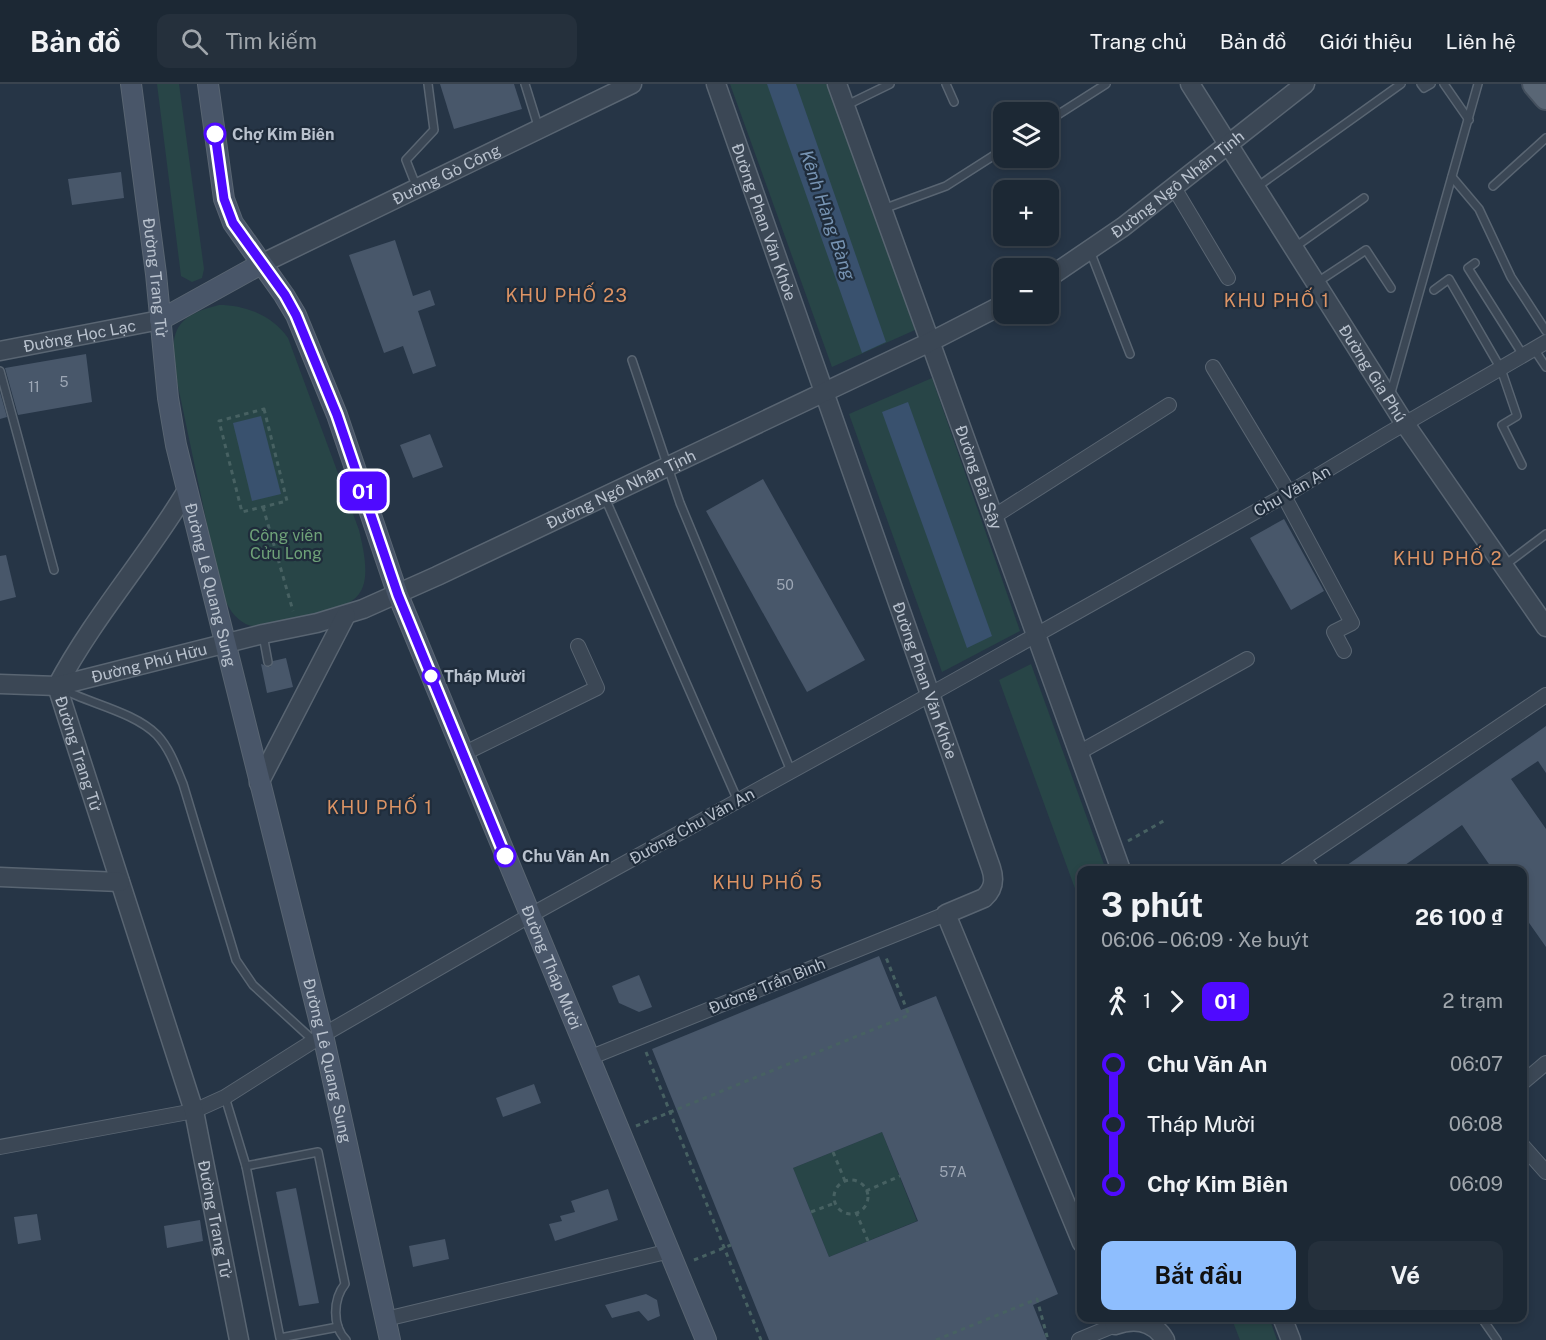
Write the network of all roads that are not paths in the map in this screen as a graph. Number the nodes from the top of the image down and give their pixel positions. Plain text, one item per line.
1 (131, 84) edge
2 (208, 84) edge
3 (428, 84) edge
4 (525, 84) edge
5 (632, 84) edge
6 (716, 84) edge
7 (837, 84) edge
8 (890, 84) edge
9 (946, 84) edge
10 (1106, 84) edge
11 (1190, 84) edge
12 (1305, 84) edge
13 (1401, 84) edge
14 (1421, 84) edge
15 (1431, 84) edge
16 (1444, 84) edge
17 (1478, 84) edge
18 (1534, 84) edge
19 (1546, 98) edge
20 (954, 102) dead end
21 (845, 106) junction
22 (1059, 114) edge
23 (1468, 120) junction
24 (539, 129) junction
25 (1546, 138) edge
26 (1227, 144) junction
27 (993, 156) edge
28 (1452, 177) junction
29 (1173, 186) junction
30 (1493, 186) dead end
31 (417, 188) junction
32 (1255, 188) junction
33 (1364, 198) dead end
34 (882, 210) junction
35 (1293, 248) junction
36 (1090, 252) junction
37 (1475, 263) dead end
38 (261, 264) junction
39 (1059, 271) edge
40 (1228, 278) dead end
41 (1316, 283) junction
42 (1390, 288) dead end
43 (1434, 290) dead end
44 (993, 310) edge
45 (160, 320) junction
46 (1546, 332) edge
47 (930, 342) junction
48 (1534, 349) edge
49 (0, 351) edge
50 (1130, 354) dead end
51 (632, 360) dead end
52 (1213, 366) dead end
53 (1546, 368) edge
54 (1501, 369) junction
55 (0, 371) edge
56 (824, 391) junction
57 (1389, 400) junction
58 (1169, 405) dead end
59 (1405, 424) junction
60 (1522, 465) dead end
61 (668, 466) junction
62 (186, 492) junction
63 (1287, 495) junction
64 (605, 496) junction
65 (993, 517) junction
66 (1546, 534) edge
67 (1504, 566) junction
68 (54, 570) dead end
69 (398, 595) junction
70 (346, 615) junction
71 (1545, 623) edge
72 (263, 634) junction
73 (1036, 636) junction
74 (226, 644) junction
75 (578, 646) dead end
76 (1344, 651) dead end
77 (1247, 659) dead end
78 (268, 662) dead end
79 (0, 684) edge
80 (57, 686) junction
81 (930, 694) junction
82 (1546, 695) edge
83 (1078, 753) junction
84 (463, 754) junction
85 (791, 771) junction
86 (259, 783) junction
87 (738, 801) junction
88 (1306, 857) junction
89 (1120, 866) edge
90 (1292, 866) edge
91 (1313, 866) edge
92 (0, 877) edge
93 (120, 882) junction
94 (946, 914) junction
95 (529, 916) junction
96 (318, 1038) junction
97 (589, 1058) junction
98 (1546, 1064) edge
99 (1527, 1079) edge
100 (225, 1097) junction
101 (194, 1111) junction
102 (0, 1147) edge
103 (1527, 1150) edge
104 (246, 1166) junction
105 (1544, 1166) edge
106 (1077, 1232) edge
107 (673, 1259) junction
108 (386, 1319) junction
109 (1111, 1322) edge
110 (1142, 1322) edge
111 (1284, 1322) edge
112 (1484, 1322) edge
113 (338, 1327) junction
114 (239, 1340) edge
115 (346, 1340) edge
116 (390, 1340) edge
117 (706, 1340) edge
118 (1079, 1340) edge
119 (1165, 1340) edge
120 (1291, 1340) edge
121 (1497, 1340) edge

1 - 45 main road, Đường Trang Tử
2 - 38 main road, Đường Tháp Mười
3 - 31 lane
4 - 24 lane
5 - 24 street, Đường Gò Công
6 - 56 street, Đường Phan Văn Khỏe
7 - 21 street, Đường Bãi Sậy
8 - 21 lane
9 - 20 lane
10 - 22 lane
11 - 26 street, Đường Gia Phú
12 - 26 street, Đường Ngô Nhân Tịnh
13 - 32 lane
14 - 15 lane
16 - 23 lane
17 - 23 lane
18 - 19 main road
21 - 34 street, Đường Bãi Sậy
23 - 28 lane
24 - 31 street, Đường Gò Công
25 - 30 lane
26 - 29 street, Đường Ngô Nhân Tịnh
26 - 32 street, Đường Gia Phú
27 - 34 lane
28 - 46 lane
28 - 57 lane
29 - 36 street, Đường Ngô Nhân Tịnh
29 - 40 street
31 - 38 street, Đường Gò Công
32 - 35 street, Đường Gia Phú
33 - 35 lane
34 - 47 street, Đường Bãi Sậy
35 - 41 street, Đường Gia Phú
36 - 39 street, Đường Ngô Nhân Tịnh
36 - 50 lane
37 - 48 lane
38 - 45 main road
38 - 69 main road, Đường Tháp Mười
41 - 42 lane
41 - 57 street, Đường Gia Phú
43 - 54 lane
44 - 47 street, Đường Ngô Nhân Tịnh
45 - 49 street, Đường Học Lạc
45 - 62 main road, Đường Trang Tử
47 - 56 street, Đường Ngô Nhân Tịnh
47 - 65 street, Đường Bãi Sậy
48 - 53 lane
48 - 54 street, Chu Văn An
51 - 61 lane
52 - 63 street
54 - 59 street, Chu Văn An
54 - 60 lane
55 - 68 lane
56 - 61 street, Đường Ngô Nhân Tịnh
56 - 81 street, Đường Phan Văn Khỏe
57 - 59 street, Đường Gia Phú
58 - 65 street
59 - 63 street, Chu Văn An
59 - 67 street, Đường Gia Phú
61 - 64 street, Đường Ngô Nhân Tịnh
61 - 85 lane
62 - 74 main road, Đường Lê Quang Sung
62 - 80 street, Đường Trang Tử
63 - 73 street, Chu Văn An
63 - 76 street
64 - 69 street, Đường Ngô Nhân Tịnh
64 - 87 lane
65 - 73 street, Đường Bãi Sậy
66 - 67 lane
67 - 71 street, Đường Gia Phú
69 - 70 street, Đường Ngô Nhân Tịnh
69 - 84 main road, Đường Tháp Mười
70 - 72 street, Đường Ngô Nhân Tịnh
70 - 86 street
72 - 74 street, Đường Ngô Nhân Tịnh
72 - 78 lane
73 - 81 street, Đường Chu Văn An
73 - 83 street, Đường Bãi Sậy
74 - 80 street, Đường Phú Hữu
74 - 86 main road, Đường Lê Quang Sung
75 - 84 street
77 - 83 street
79 - 80 street, Đường Phú Hữu
80 - 93 street, Đường Trang Tử
80 - 96 lane
81 - 85 street, Đường Chu Văn An
81 - 94 street, Đường Phan Văn Khỏe
82 - 88 street
83 - 89 street, Đường Bãi Sậy
84 - 95 main road, Đường Tháp Mười
85 - 87 street, Đường Chu Văn An
86 - 96 main road, Đường Lê Quang Sung
87 - 95 street, Đường Chu Văn An
88 - 90 street
88 - 91 lane
92 - 93 street
93 - 101 street, Đường Trang Tử
94 - 97 street, Đường Trần Bình
94 - 106 street
95 - 96 street, Đường Chu Văn An
95 - 97 main road, Đường Tháp Mười
96 - 100 street, Đường Chu Văn An
96 - 108 main road, Đường Lê Quang Sung
97 - 107 main road, Đường Tháp Mười
98 - 99 street
100 - 101 street, Đường Chu Văn An
100 - 104 lane
101 - 102 street, Đường Chu Văn An
101 - 114 street, Đường Trang Tử
103 - 105 street
104 - 113 lane
104 - 113 lane
107 - 108 street
107 - 117 main road, Đường Tháp Mười
108 - 116 main road, Đường Lê Quang Sung
109 - 118 street
110 - 119 street
111 - 120 street
112 - 121 lane
113 - 115 lane

